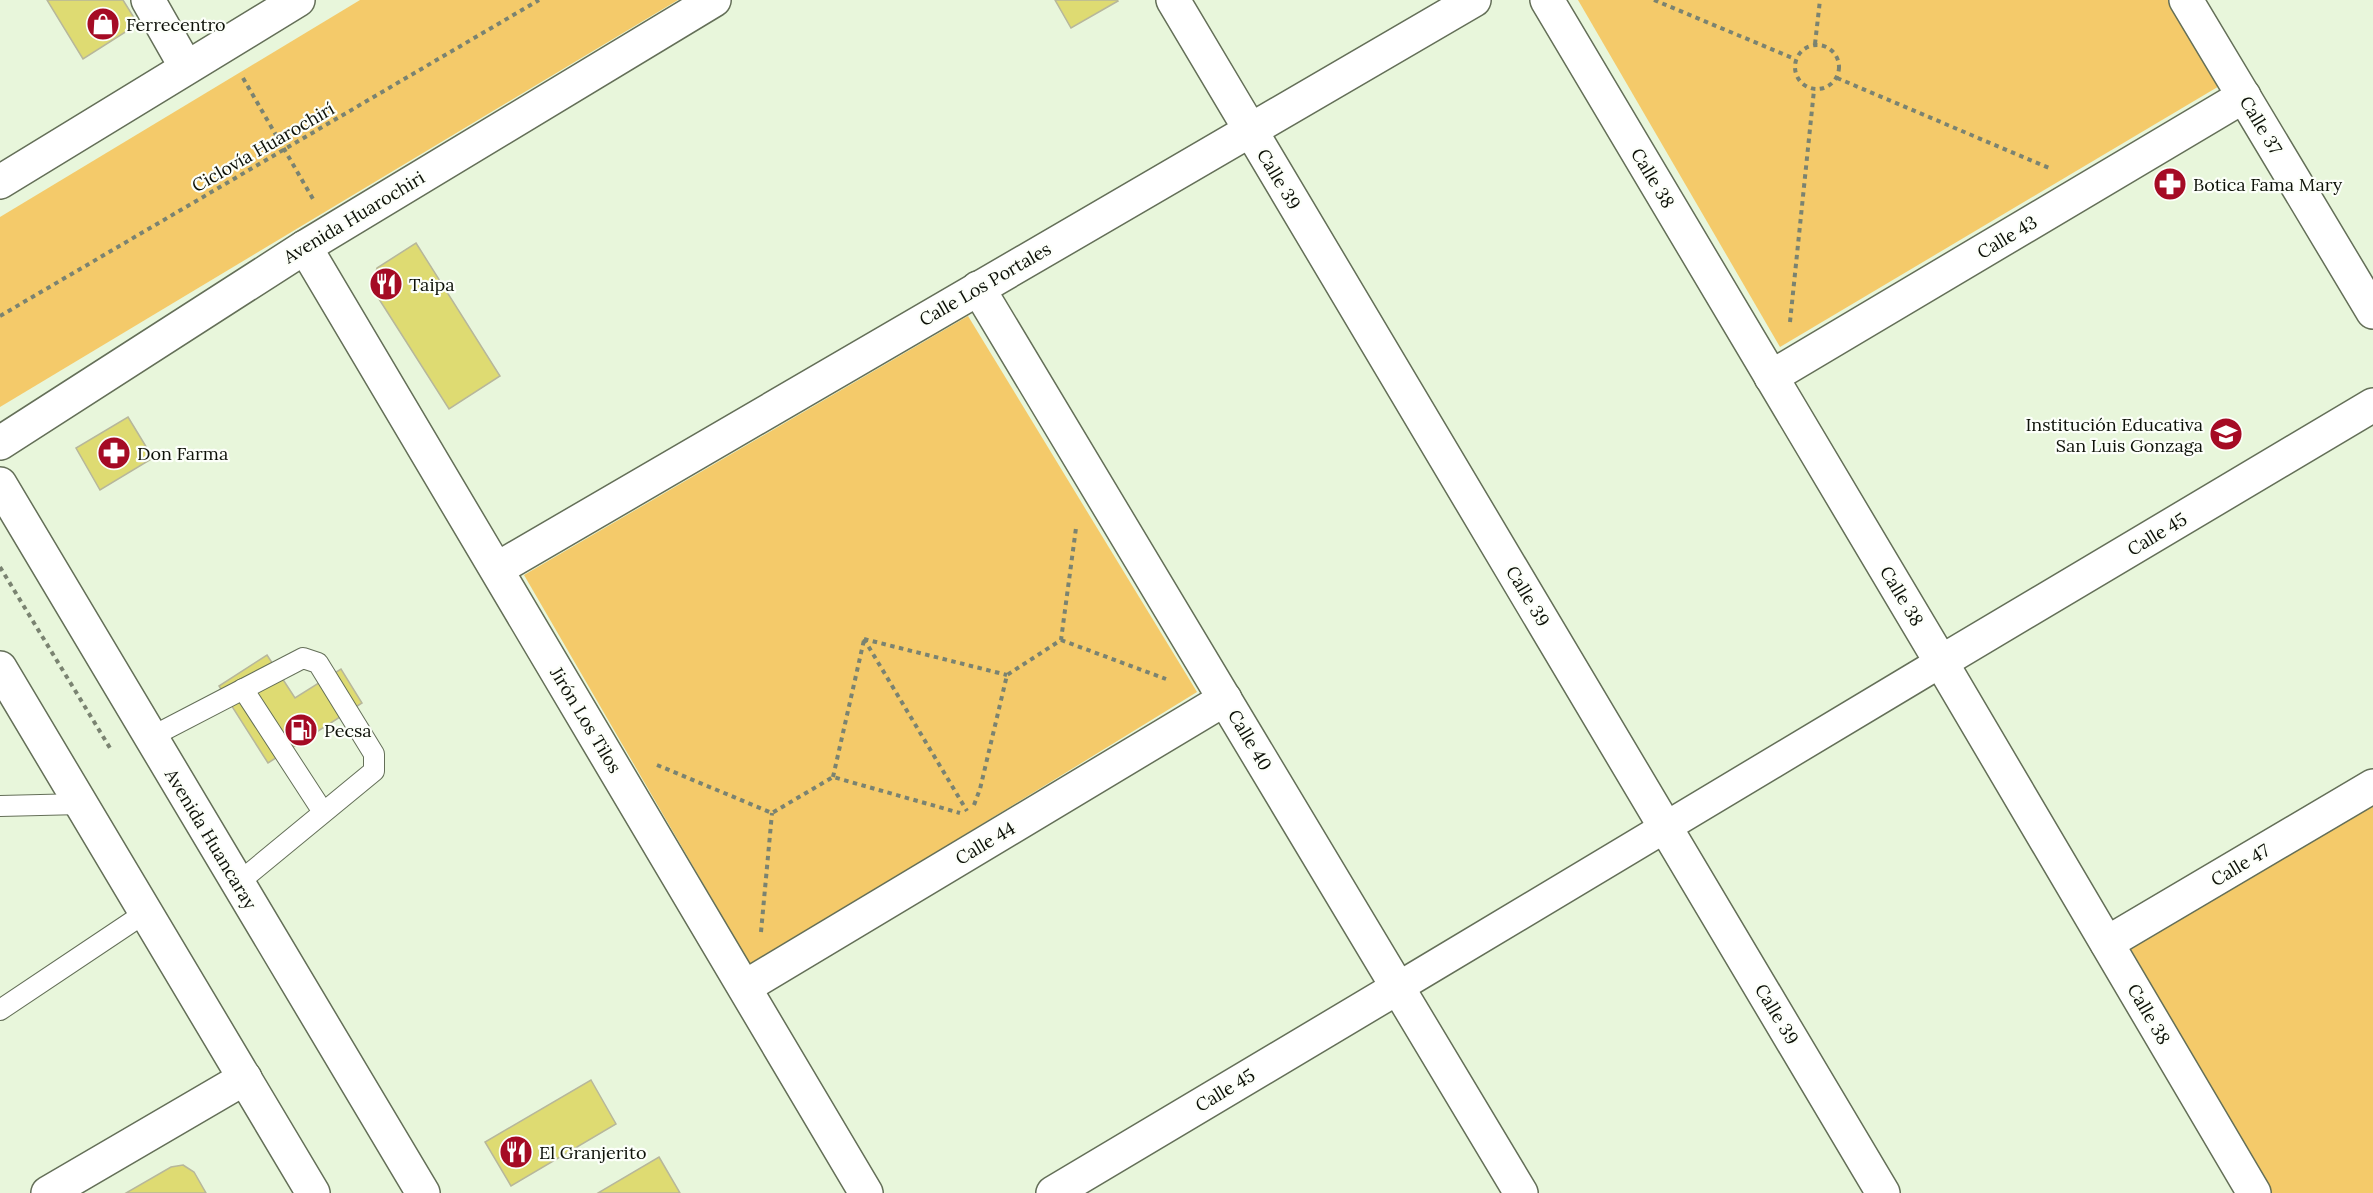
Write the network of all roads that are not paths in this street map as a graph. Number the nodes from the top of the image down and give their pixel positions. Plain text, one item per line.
1 (148, 0) edge
2 (298, 0) edge
3 (714, 0) edge
4 (1173, 0) edge
5 (1474, 0) edge
6 (1547, 0) edge
7 (2186, 0) edge
8 (186, 67) junction
9 (2244, 96) junction
10 (1250, 130) junction
11 (0, 182) edge
12 (318, 239) junction
13 (978, 288) junction
14 (2373, 312) edge
15 (1771, 377) junction
16 (2373, 405) edge
17 (0, 443) edge
18 (0, 484) edge
19 (497, 569) junction
20 (1941, 662) junction
21 (0, 668) edge
22 (243, 689) junction
23 (1225, 699) junction
24 (151, 737) junction
25 (2373, 786) edge
26 (81, 804) junction
27 (0, 806) edge
28 (323, 812) junction
29 (1666, 827) junction
30 (238, 883) junction
31 (145, 913) junction
32 (2107, 943) junction
33 (745, 987) junction
34 (1397, 988) junction
35 (0, 1010) edge
36 (244, 1078) junction
37 (48, 1193) edge
38 (313, 1193) edge
39 (423, 1193) edge
40 (867, 1193) edge
41 (1053, 1193) edge
42 (1521, 1193) edge
43 (1883, 1193) edge
44 (2254, 1193) edge

1 - 8 street
2 - 8 street
3 - 12 street, Avenida Huarochiri
4 - 10 street, Calle 39
5 - 10 street, Calle Los Portales
6 - 15 street, Calle 38
7 - 9 street, Calle 37
8 - 11 street
9 - 14 street, Calle 37
9 - 15 street, Calle 43
10 - 13 street, Calle Los Portales
10 - 29 street, Calle 39
12 - 17 street, Avenida Huarochiri
12 - 19 street, Jirón Los Tilos
13 - 19 street, Calle Los Portales
13 - 23 street, Calle 40
15 - 20 street, Calle 38
16 - 20 street, Calle 45
18 - 24 street, Avenida Huancaray
19 - 33 street, Jirón Los Tilos
20 - 29 street
20 - 32 street, Calle 38
21 - 26 street
22 - 24 lane
22 - 28 lane
22 - 28 lane
23 - 33 street, Calle 44
23 - 34 street, Calle 40
24 - 30 street, Avenida Huancaray
25 - 32 street, Calle 47
26 - 27 lane
26 - 31 street
28 - 30 lane
29 - 34 street
29 - 43 street, Calle 39
30 - 39 street, Avenida Huancaray
31 - 35 lane
31 - 36 street
32 - 44 street, Calle 38
33 - 40 street, Jirón Los Tilos
34 - 41 street, Calle 45
34 - 42 street, Calle 40
36 - 37 street
36 - 38 street

